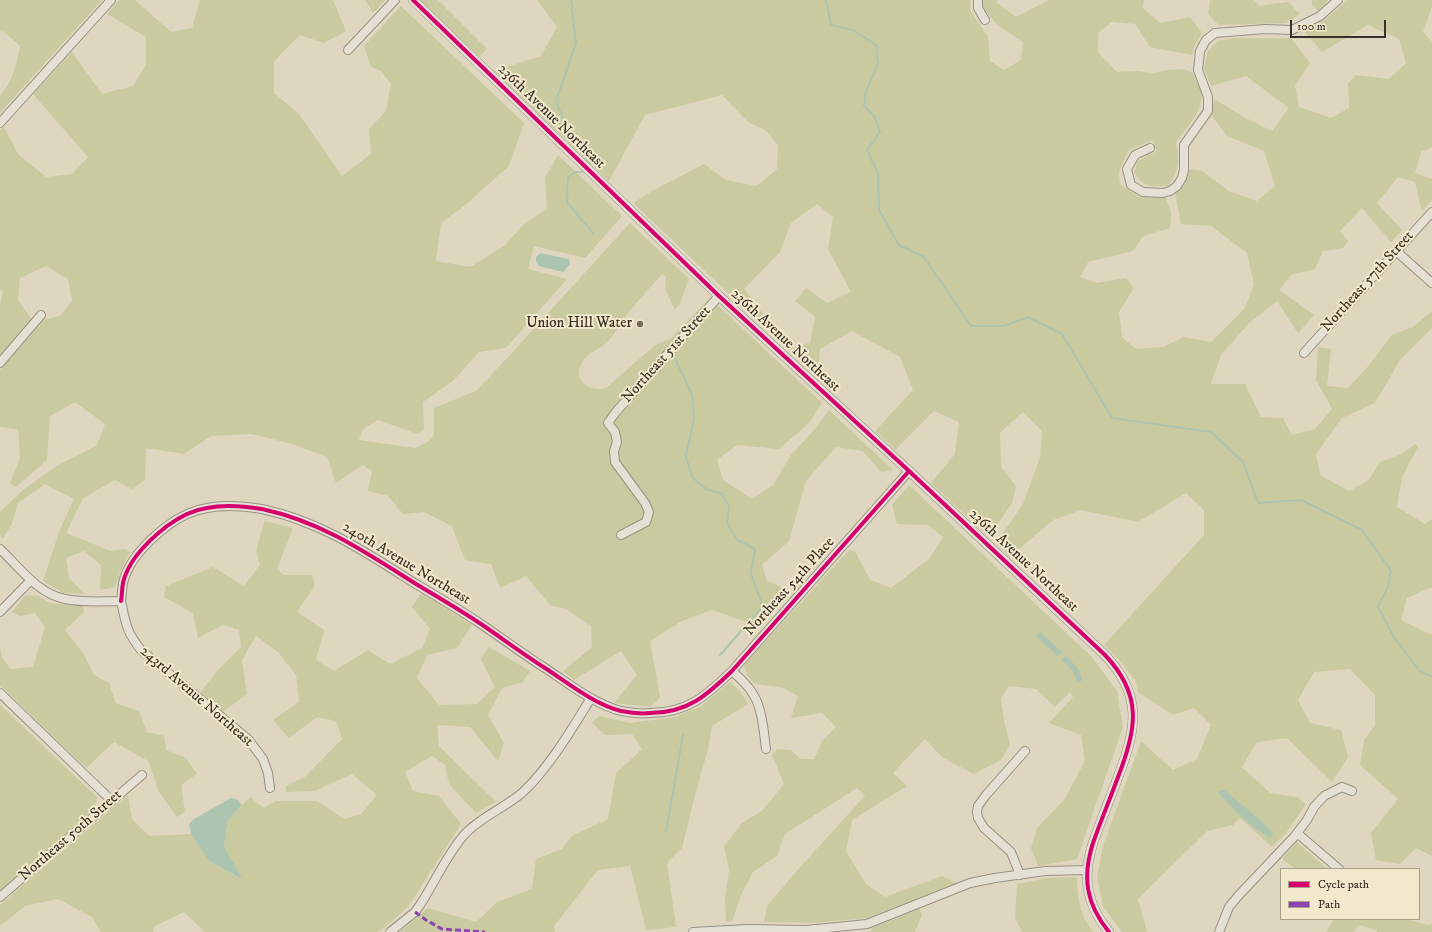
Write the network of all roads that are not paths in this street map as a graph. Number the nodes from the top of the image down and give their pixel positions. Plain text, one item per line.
1 (111, 0) edge
2 (395, 0) edge
3 (413, 0) edge
4 (978, 0) edge
5 (1338, 0) edge
6 (985, 20) dead end
7 (348, 50) dead end
8 (0, 123) edge
9 (1150, 148) dead end
10 (1432, 212) edge
11 (1396, 251) junction
12 (1432, 284) edge
13 (719, 296) junction
14 (41, 315) dead end
15 (1304, 353) dead end
16 (0, 363) edge
17 (909, 471) junction
18 (621, 535) dead end
19 (0, 549) edge
20 (31, 580) junction
21 (121, 601) junction
22 (0, 612) edge
23 (732, 671) junction
24 (0, 694) edge
25 (591, 698) junction
26 (680, 710) joint
27 (766, 749) dead end
28 (1025, 751) dead end
29 (142, 775) dead end
30 (270, 788) dead end
31 (1352, 791) dead end
32 (112, 801) junction
33 (1297, 833) junction
34 (1338, 868) edge
35 (1087, 870) junction
36 (1020, 875) junction
37 (0, 897) edge
38 (867, 924) junction
39 (390, 932) edge
40 (693, 932) edge
41 (864, 932) edge
42 (1109, 932) edge
43 (1219, 932) edge

1 - 8 street
2 - 7 street
3 - 13 street, 236th Avenue Northeast
4 - 6 street
5 - 9 street
10 - 11 street, Northeast 57th Street
11 - 12 street
11 - 15 street, Northeast 57th Street
13 - 17 street, 236th Avenue Northeast
13 - 18 street, Northeast 51st Street
14 - 16 street
17 - 23 street, Northeast 54th Place
17 - 35 street, 236th Avenue Northeast
19 - 20 street
20 - 21 street
20 - 22 street
21 - 25 street, 240th Avenue Northeast
21 - 30 street, 243rd Avenue Northeast
23 - 26 street, Northeast 54th Place
23 - 27 street
24 - 32 street
25 - 26 street, 240th Avenue Northeast
25 - 39 street
28 - 36 street
29 - 32 street, Northeast 50th Street
31 - 33 street
32 - 37 street, Northeast 50th Street
33 - 34 street
33 - 43 street
35 - 36 street
35 - 42 street, 236th Avenue Northeast
36 - 38 street
38 - 40 street
38 - 41 street

